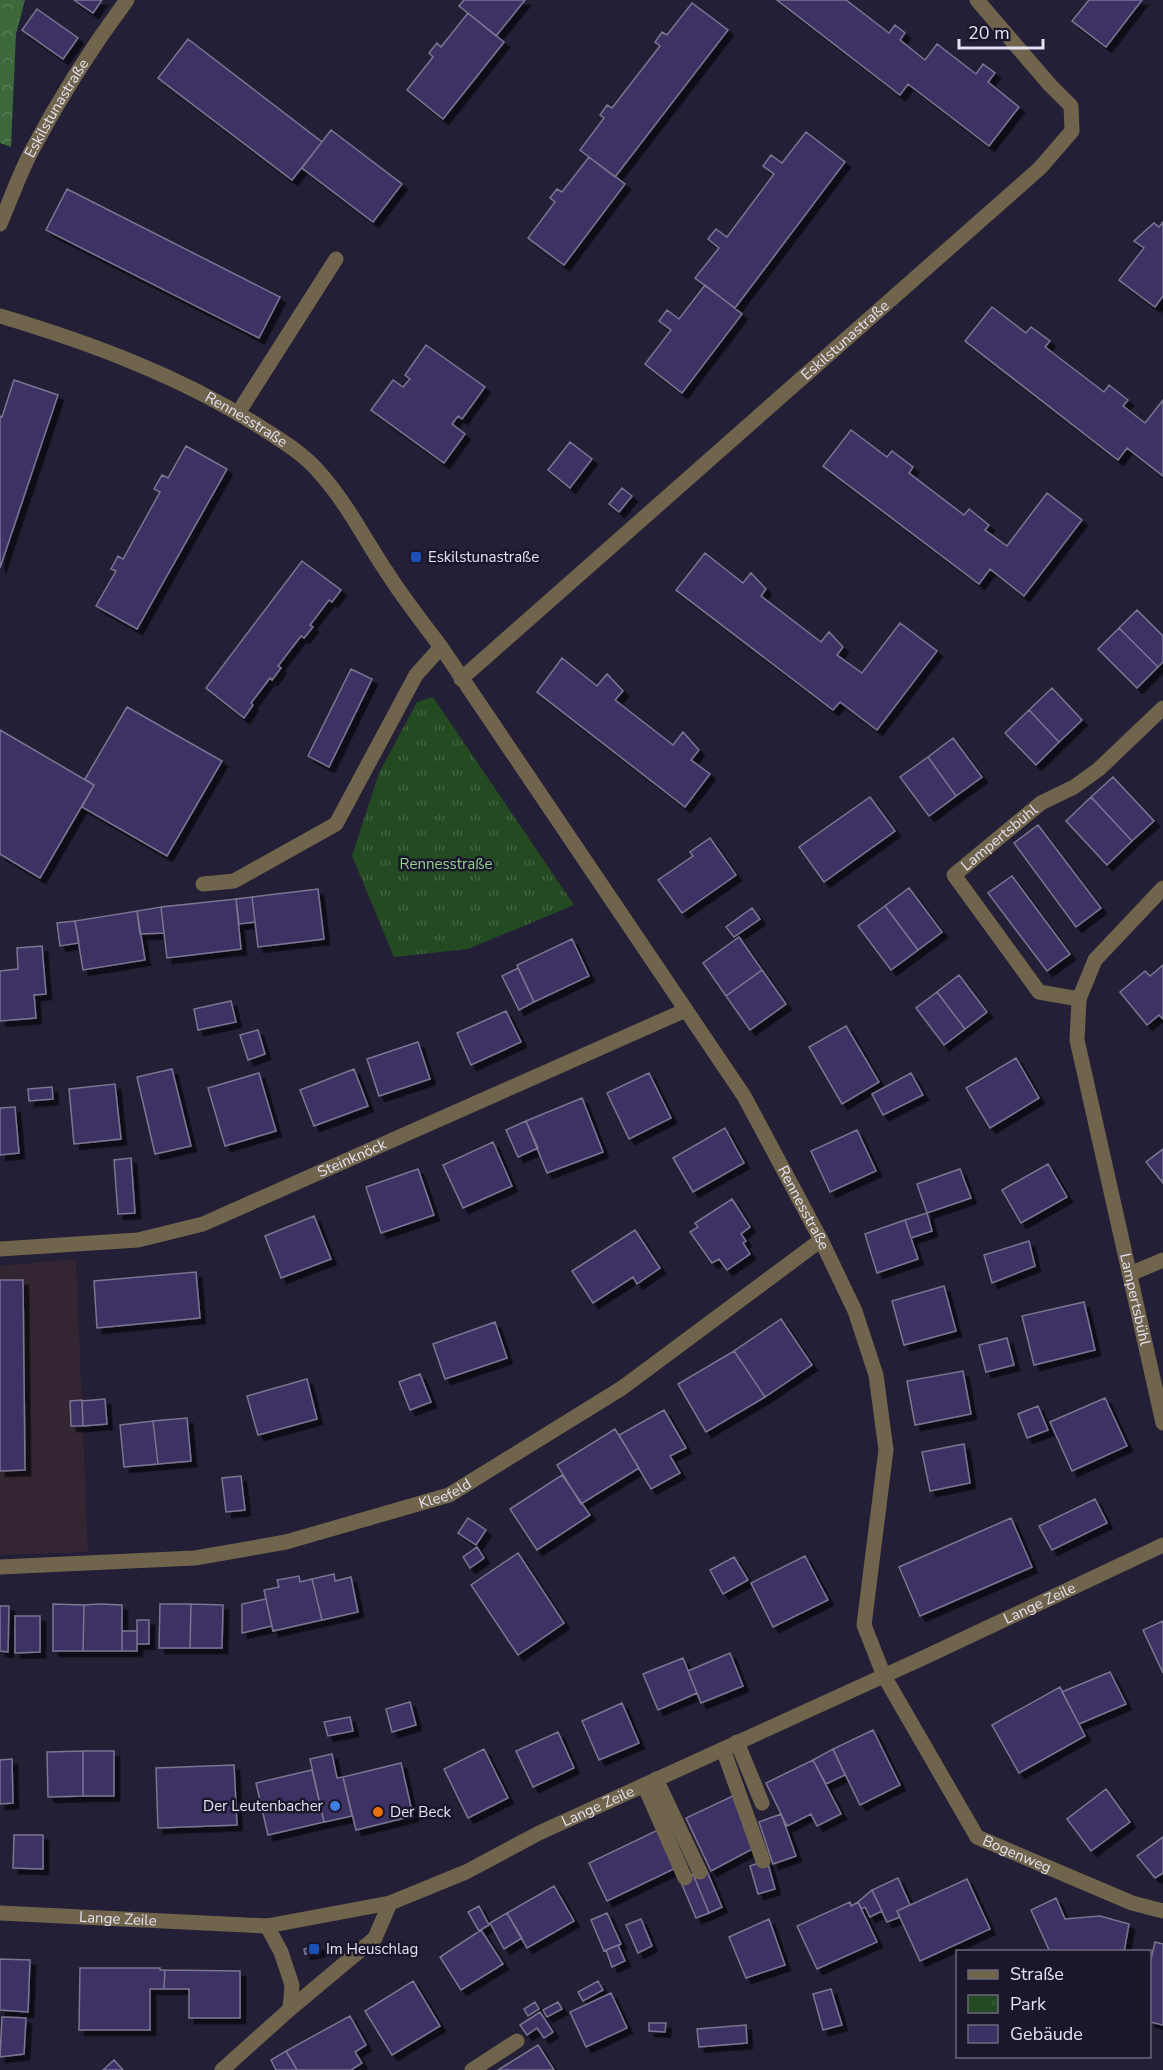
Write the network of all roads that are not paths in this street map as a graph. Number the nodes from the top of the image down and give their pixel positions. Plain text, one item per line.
1 (127, 0) edge
2 (977, 0) edge
3 (0, 225) edge
4 (336, 259) dead end
5 (0, 316) edge
6 (238, 413) junction
7 (441, 647) junction
8 (461, 679) junction
9 (1163, 708) edge
10 (203, 884) dead end
11 (1163, 888) edge
12 (1079, 999) junction
13 (686, 1010) junction
14 (821, 1240) junction
15 (0, 1249) edge
16 (1163, 1260) edge
17 (1130, 1274) junction
18 (1163, 1423) edge
19 (1163, 1545) edge
20 (0, 1567) edge
21 (884, 1676) junction
22 (738, 1742) junction
23 (723, 1749) junction
24 (650, 1782) junction
25 (762, 1803) dead end
26 (763, 1862) dead end
27 (700, 1872) dead end
28 (685, 1878) dead end
29 (390, 1903) junction
30 (1163, 1911) edge
31 (0, 1912) edge
32 (267, 1926) junction
33 (290, 2009) junction
34 (517, 2041) dead end
35 (222, 2070) edge
36 (472, 2070) edge

1 - 3 street, Eskilstunastraße
2 - 8 street, Eskilstunastraße
4 - 6 street
5 - 6 street, Rennesstraße
6 - 7 street, Rennesstraße
7 - 8 street, Rennesstraße
7 - 10 street
8 - 13 street, Rennesstraße
9 - 12 street, Lampertsbühl
11 - 12 street, Lampertsbühl
12 - 17 street, Lampertsbühl
13 - 14 street, Rennesstraße
13 - 15 street, Steinknöck
14 - 20 street, Kleefeld
14 - 21 street, Rennesstraße
16 - 17 street
17 - 18 street, Lampertsbühl
19 - 21 street, Lange Zeile
21 - 22 street, Lange Zeile
21 - 30 street, Bogenweg
22 - 23 street, Lange Zeile
22 - 25 street
23 - 24 street, Lange Zeile
23 - 26 street
24 - 27 street
24 - 28 street
24 - 29 street, Lange Zeile
29 - 32 street, Lange Zeile
29 - 33 street
31 - 32 street, Lange Zeile
32 - 33 street
33 - 35 street
34 - 36 street

